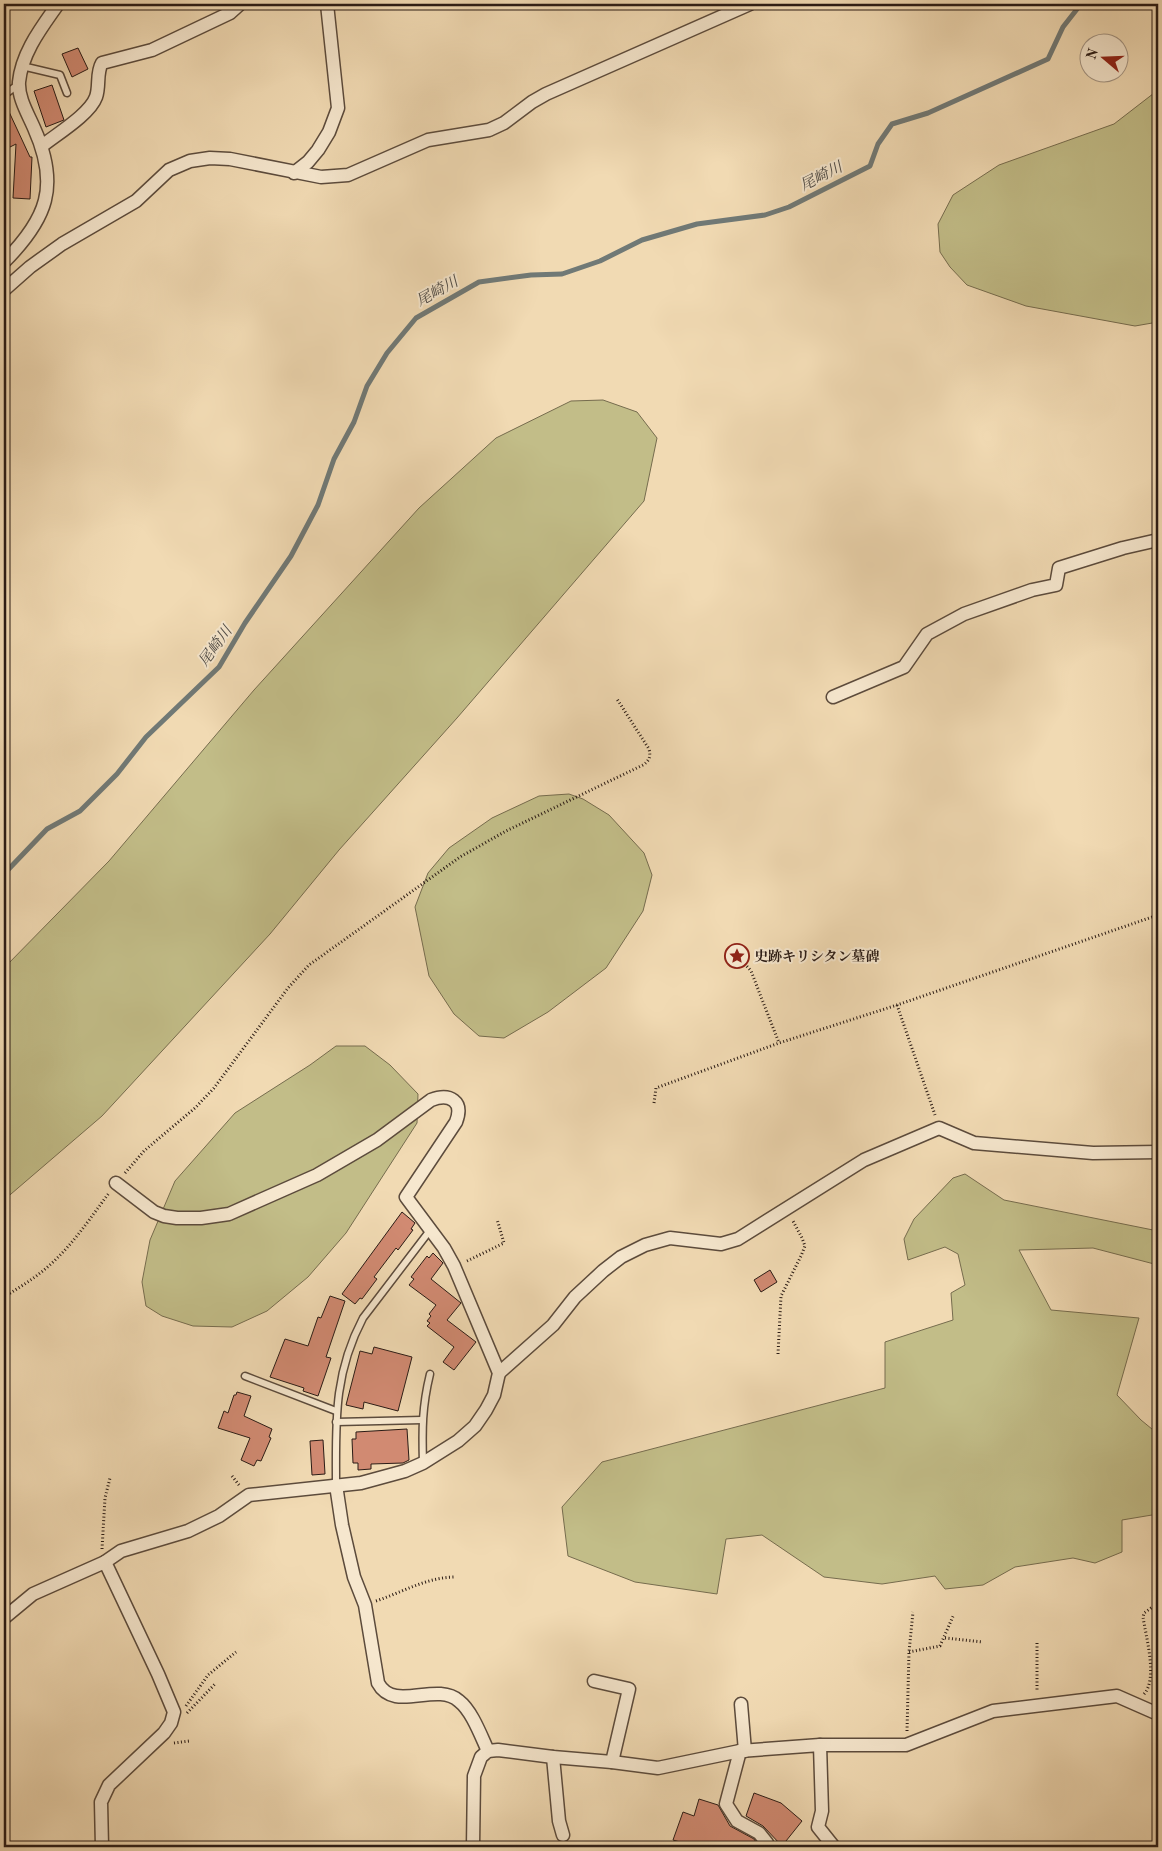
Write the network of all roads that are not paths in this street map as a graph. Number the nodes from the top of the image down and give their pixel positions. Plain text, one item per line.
1 (58, 4) edge
2 (240, 4) edge
3 (327, 4) edge
4 (750, 4) edge
5 (22, 66) junction
6 (19, 84) junction
7 (67, 93) dead end
8 (4, 95) edge
9 (42, 146) junction
10 (294, 173) junction
11 (4, 262) edge
12 (4, 290) edge
13 (1158, 540) edge
14 (833, 697) dead end
15 (1158, 1152) edge
16 (116, 1183) road end
17 (431, 1229) junction
18 (499, 1373) junction
19 (430, 1374) dead end
20 (245, 1376) dead end
21 (336, 1412) junction
22 (422, 1420) junction
23 (336, 1422) junction
24 (423, 1463) junction
25 (336, 1485) junction
26 (106, 1562) junction
27 (4, 1618) edge
28 (594, 1681) dead end
29 (741, 1704) dead end
30 (1158, 1714) edge
31 (820, 1745) junction
32 (488, 1751) junction
33 (742, 1751) junction
34 (554, 1757) junction
35 (612, 1762) junction
36 (563, 1835) dead end
37 (102, 1847) edge
38 (473, 1847) edge
39 (766, 1847) edge
40 (834, 1847) edge

1 - 5 street
2 - 9 street
3 - 10 street
4 - 10 street
5 - 6 street
5 - 7 lane
6 - 8 lane
6 - 9 street
9 - 11 street
10 - 12 street
13 - 14 street
15 - 18 street
16 - 17 street
17 - 18 street
17 - 21 lane
18 - 24 street
19 - 22 lane
20 - 21 lane
21 - 23 lane
22 - 23 lane
22 - 24 lane
23 - 25 lane
24 - 25 street
25 - 26 street
25 - 32 street
26 - 27 street
26 - 37 street
28 - 35 street
29 - 33 street
30 - 31 street
31 - 33 street
31 - 40 street
32 - 34 street
32 - 38 street
33 - 35 street
33 - 39 street
34 - 35 street
34 - 36 street

